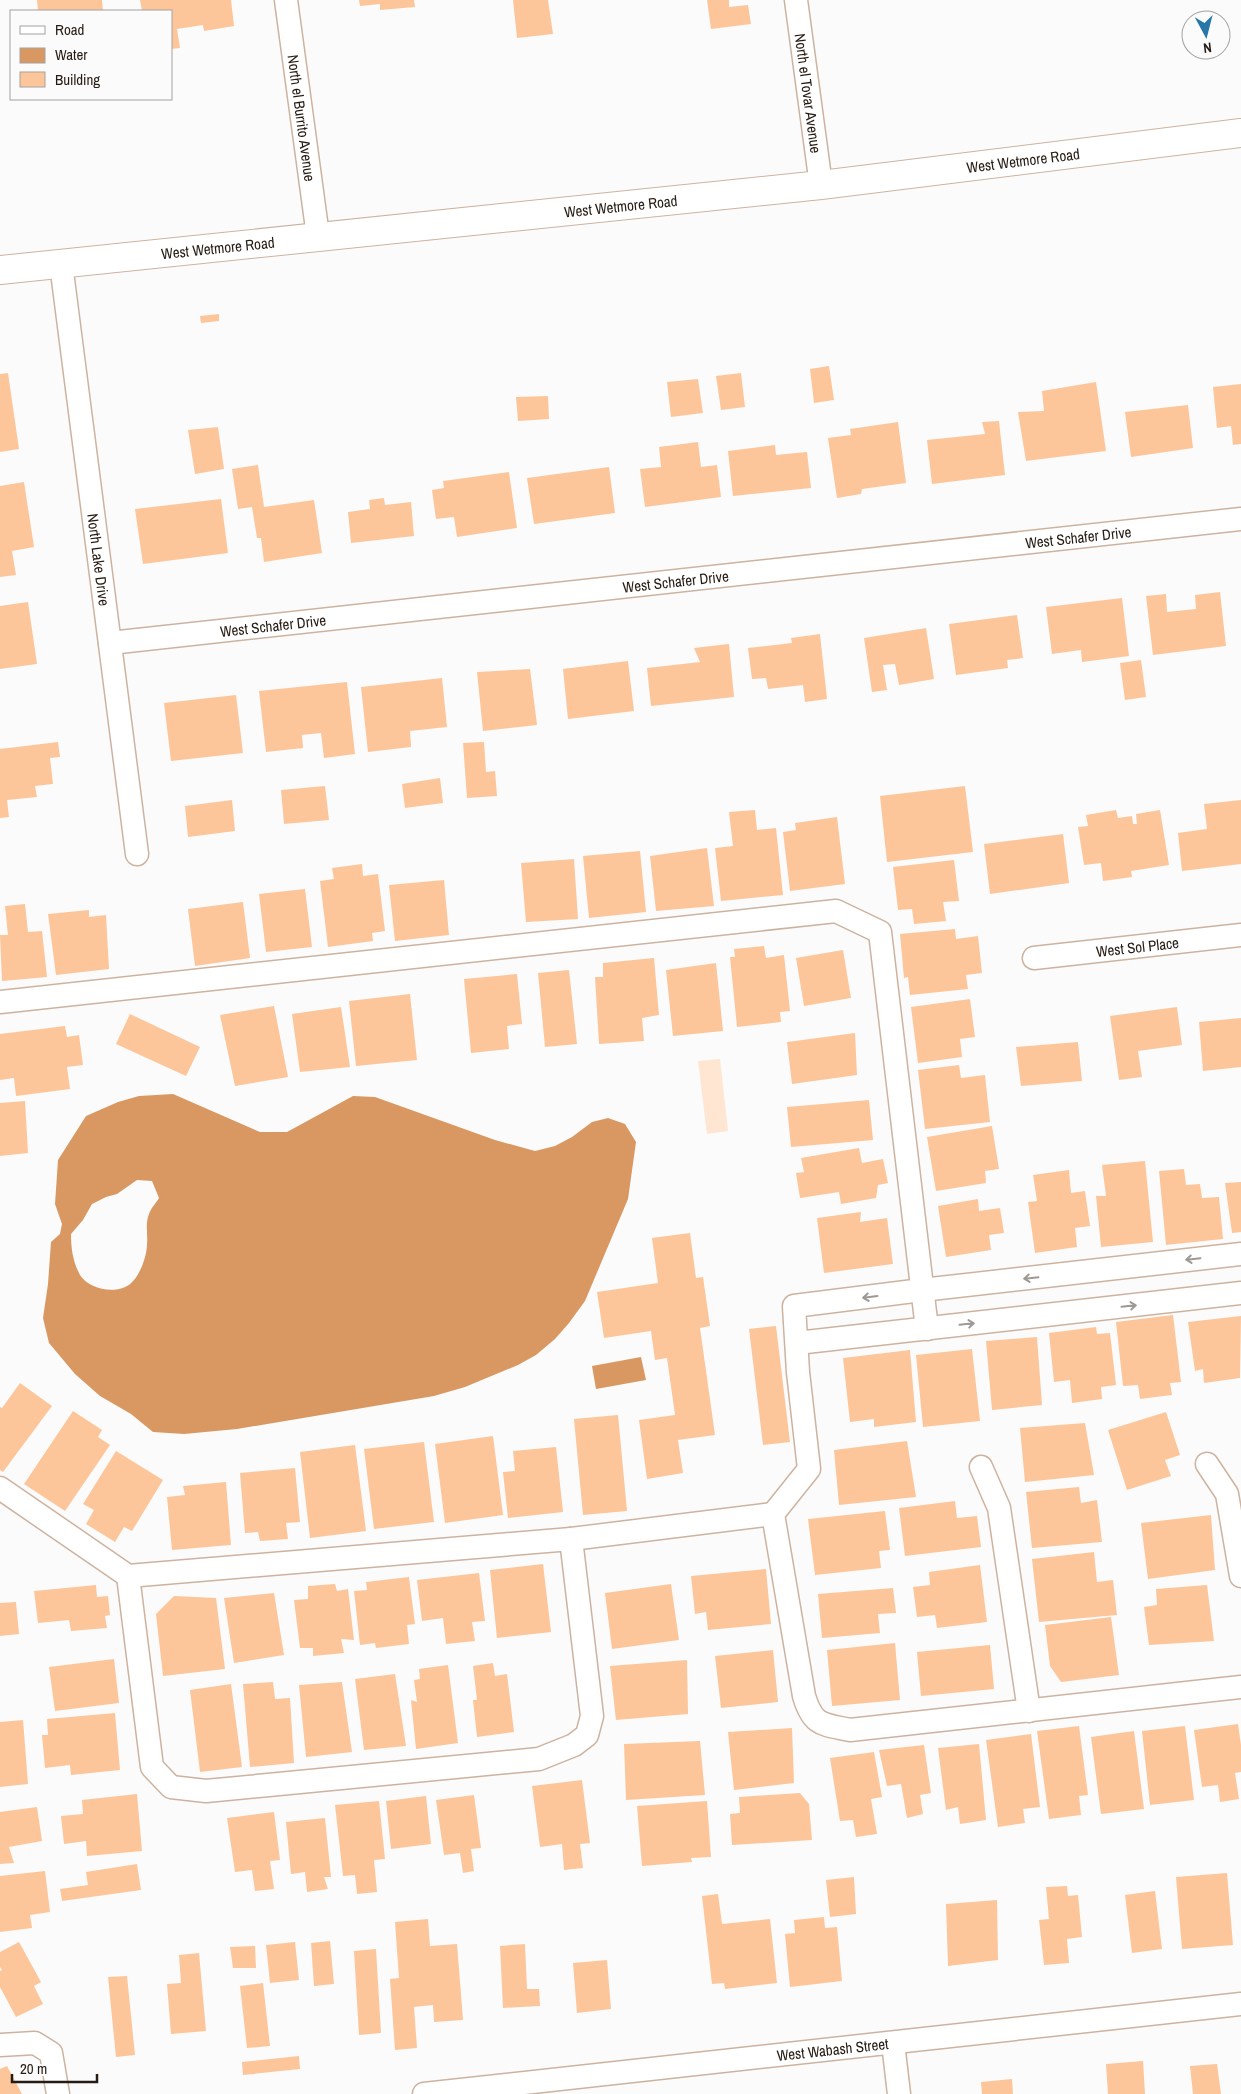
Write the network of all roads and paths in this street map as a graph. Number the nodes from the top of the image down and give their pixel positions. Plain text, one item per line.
1 (286, 0) edge
2 (796, 0) edge
3 (1241, 133) edge
4 (821, 185) junction
5 (318, 236) junction
6 (61, 264) junction
7 (0, 270) edge
8 (1241, 519) edge
9 (110, 643) junction
10 (137, 854) dead end
11 (1241, 935) edge
12 (1034, 958) dead end
13 (0, 1002) edge
14 (1241, 1254) edge
15 (922, 1290) junction
16 (1241, 1293) edge
17 (927, 1328) junction
18 (797, 1344) junction
19 (1207, 1464) dead end
20 (981, 1468) dead end
21 (0, 1488) edge
22 (773, 1514) junction
23 (571, 1539) junction
24 (128, 1576) junction
25 (1241, 1576) edge
26 (1241, 1687) edge
27 (1029, 1711) junction
28 (1241, 2004) edge
29 (893, 2043) junction
30 (0, 2045) edge
31 (58, 2094) edge
32 (424, 2094) edge
33 (899, 2094) edge

1 - 5 street, North el Burrito Avenue
2 - 4 street, North el Tovar Avenue
3 - 4 main road, West Wetmore Road
4 - 5 main road, West Wetmore Road
5 - 6 main road, West Wetmore Road
6 - 7 main road, West Wetmore Road
6 - 9 street, North Lake Drive
8 - 9 street, West Schafer Drive
9 - 10 street, North Lake Drive
11 - 12 street, West Sol Place
13 - 15 street
14 -> 15 street
15 - 17 street
15 -> 18 street
17 -> 16 street
17 - 18 street
18 - 22 street
19 - 25 street
20 - 27 street
21 - 24 street
22 - 23 street
22 - 27 street
23 - 24 street
23 - 24 street
26 - 27 street
28 - 29 street, West Wabash Street
29 - 32 street, West Wabash Street
29 - 33 street
30 - 31 street

